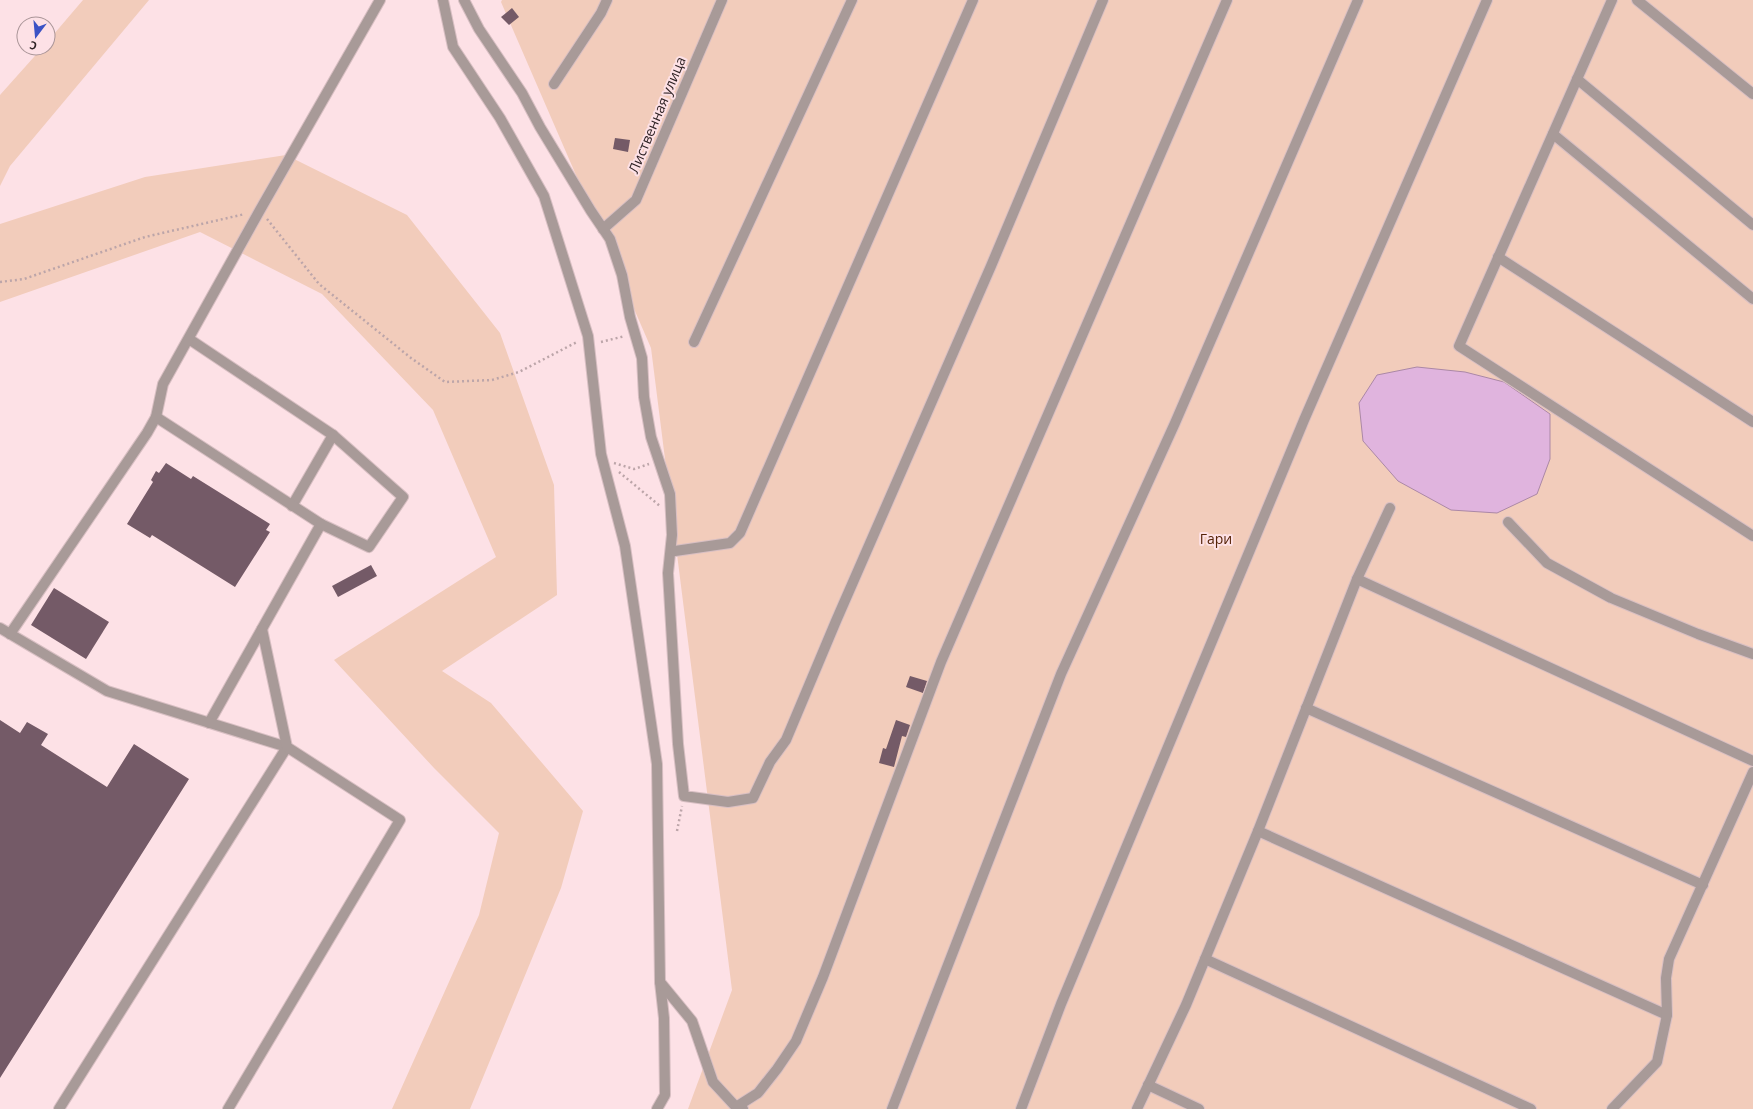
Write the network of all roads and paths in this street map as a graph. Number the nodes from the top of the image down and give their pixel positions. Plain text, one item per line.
1 (380, 0) edge
2 (443, 0) edge
3 (464, 0) edge
4 (607, 0) edge
5 (722, 0) edge
6 (852, 0) edge
7 (973, 0) edge
8 (1103, 0) edge
9 (1227, 0) edge
10 (1358, 0) edge
11 (1487, 0) edge
12 (1612, 0) edge
13 (1637, 0) edge
14 (1577, 79) junction
15 (554, 84) dead end
16 (1753, 94) edge
17 (1553, 134) junction
18 (260, 210) junction
19 (1753, 225) edge
20 (603, 229) junction
21 (1498, 257) junction
22 (0, 282) edge
23 (1753, 299) edge
24 (635, 333) junction
25 (189, 339) junction
26 (588, 341) junction
27 (694, 342) dead end
28 (156, 417) junction
29 (1753, 422) edge
30 (333, 435) junction
31 (655, 448) junction
32 (602, 459) junction
33 (292, 506) junction
34 (1390, 508) dead end
35 (671, 515) junction
36 (1508, 522) dead end
37 (321, 524) junction
38 (1753, 536) edge
39 (674, 551) dead end
40 (1357, 579) junction
41 (0, 628) edge
42 (262, 629) junction
43 (10, 634) junction
44 (1753, 654) edge
45 (1306, 708) junction
46 (209, 723) junction
47 (287, 747) junction
48 (1753, 761) edge
49 (1753, 772) edge
50 (684, 796) junction
51 (677, 831) dead end
52 (1258, 831) junction
53 (1703, 885) junction
54 (1205, 960) junction
55 (660, 982) junction
56 (1667, 1015) junction
57 (1148, 1085) junction
58 (740, 1108) edge
59 (59, 1109) edge
60 (228, 1109) edge
61 (657, 1109) edge
62 (892, 1109) edge
63 (1021, 1109) edge
64 (1137, 1109) edge
65 (1199, 1109) edge
66 (1531, 1109) edge
67 (1612, 1109) edge

1 - 18 lane
2 - 26 lane
3 - 20 lane
4 - 15 lane
5 - 20 lane, Лиственная улица
6 - 27 lane
7 - 39 lane
8 - 50 lane
9 - 58 lane
10 - 62 lane
11 - 63 lane
12 - 14 lane
13 - 16 lane
14 - 17 lane
14 - 19 lane
17 - 21 lane
17 - 23 lane
18 - 22 path
18 - 25 lane
18 - 26 path
20 - 24 lane
21 - 29 lane
21 - 38 lane
24 - 26 path
24 - 31 lane
25 - 28 lane
25 - 30 lane
26 - 32 lane
28 - 33 lane
28 - 43 lane
30 - 33 lane
30 - 37 lane
31 - 32 path
31 - 35 lane
32 - 35 path
32 - 55 lane
33 - 37 lane
34 - 40 lane
35 - 50 lane
36 - 44 lane
37 - 42 lane
40 - 45 lane
40 - 48 lane
41 - 43 lane
42 - 46 lane
42 - 47 lane
43 - 46 lane
45 - 52 lane
45 - 53 lane
46 - 47 lane
47 - 59 lane
47 - 60 lane
49 - 53 lane
50 - 51 path
52 - 54 lane
52 - 56 lane
53 - 56 lane
54 - 57 lane
54 - 66 lane
55 - 58 lane
55 - 61 lane
56 - 67 lane
57 - 64 lane
57 - 65 lane

